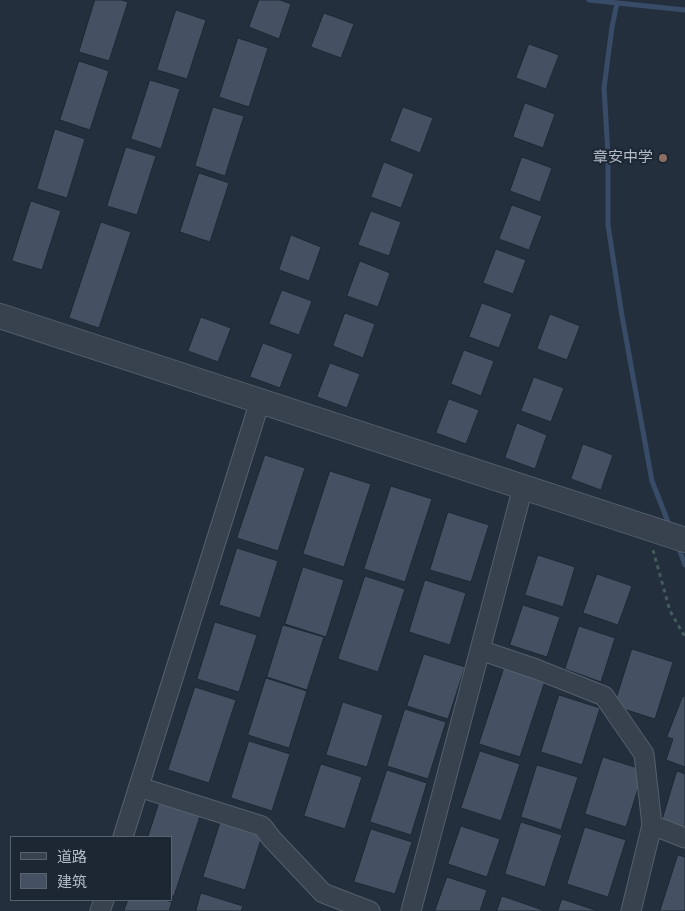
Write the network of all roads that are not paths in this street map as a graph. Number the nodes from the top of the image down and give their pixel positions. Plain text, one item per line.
1 (0, 316) edge
2 (260, 401) junction
3 (523, 487) junction
4 (685, 540) edge
5 (480, 650) junction
6 (139, 787) junction
7 (652, 825) junction
8 (123, 836) edge
9 (685, 838) edge
10 (370, 911) edge
11 (411, 911) edge
12 (631, 911) edge

1 - 2 street
2 - 3 street
2 - 6 street
3 - 4 street
3 - 5 street
5 - 7 street
5 - 11 street
6 - 8 street
6 - 10 street
7 - 9 street
7 - 12 street

